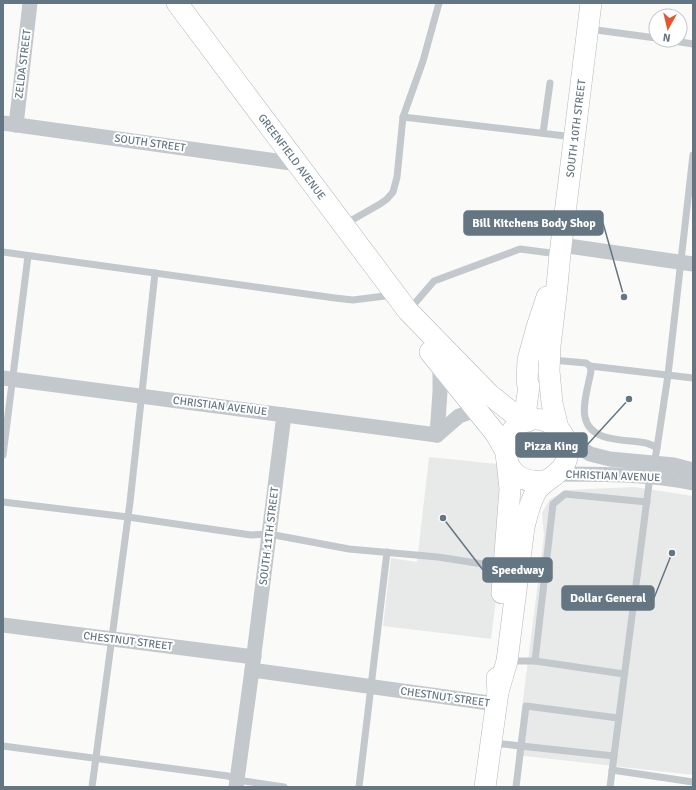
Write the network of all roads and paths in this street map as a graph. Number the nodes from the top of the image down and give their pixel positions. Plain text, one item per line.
1 (30, 3) edge
2 (177, 3) edge
3 (439, 3) edge
4 (589, 4) edge
5 (588, 29) junction
6 (648, 37) edge
7 (550, 83) dead end
8 (403, 117) junction
9 (9, 124) edge
10 (543, 134) junction
11 (575, 137) junction
12 (693, 155) edge
13 (298, 164) junction
14 (343, 224) junction
15 (560, 250) junction
16 (3, 252) edge
17 (28, 256) junction
18 (687, 263) edge
19 (155, 273) junction
20 (395, 295) junction
21 (408, 311) junction
22 (549, 359) junction
23 (440, 364) junction
24 (590, 366) junction
25 (668, 375) junction
26 (693, 378) edge
27 (8, 379) edge
28 (527, 382) junction
29 (490, 395) junction
30 (142, 396) junction
31 (476, 410) junction
32 (284, 414) junction
33 (526, 422) junction
34 (561, 432) junction
35 (437, 435) junction
36 (3, 455) edge
37 (506, 455) junction
38 (654, 462) junction
39 (693, 470) edge
40 (552, 477) junction
41 (693, 483) edge
42 (3, 502) edge
43 (647, 502) junction
44 (128, 517) junction
45 (269, 534) junction
46 (387, 552) junction
47 (504, 567) junction
48 (3, 625) edge
49 (112, 639) junction
50 (506, 661) junction
51 (535, 661) junction
52 (253, 664) junction
53 (624, 674) junction
54 (371, 687) junction
55 (497, 698) junction
56 (618, 718) junction
57 (491, 743) junction
58 (3, 746) edge
59 (521, 746) junction
60 (614, 756) junction
61 (96, 758) junction
62 (612, 770) junction
63 (693, 782) edge
64 (236, 784) edge
65 (92, 787) edge
66 (284, 787) edge
67 (359, 787) edge
68 (485, 787) edge
69 (516, 787) edge
70 (610, 787) edge

1 - 9 street, ZELDA STREET
2 - 13 main road, GREENFIELD AVENUE
3 - 8 lane
4 - 5 main road, SOUTH 10TH STREET
5 - 6 lane
5 - 11 main road, SOUTH 10TH STREET
7 - 10 lane
8 - 10 lane
8 - 14 lane
9 - 13 street, SOUTH STREET
10 - 11 lane
11 - 15 main road, SOUTH 10TH STREET
12 - 18 lane
13 - 14 main road, GREENFIELD AVENUE
14 - 20 main road, GREENFIELD AVENUE
15 - 18 street
15 - 21 lane
15 - 22 main road, SOUTH 10TH STREET
15 - 28 main road, SOUTH 10TH STREET
16 - 17 lane
17 - 19 lane
17 - 27 lane
18 - 25 lane
19 - 20 lane
19 - 30 lane
20 - 21 main road, GREENFIELD AVENUE
21 - 23 main road, GREENFIELD AVENUE
21 - 29 main road, GREENFIELD AVENUE
22 - 24 lane
22 - 34 main road, SOUTH 10TH STREET
23 - 31 main road, GREENFIELD AVENUE
23 - 35 street
24 - 25 lane
24 - 38 lane
25 - 26 lane
25 - 38 lane
27 - 30 street, CHRISTIAN AVENUE
27 - 36 lane
28 - 29 main road
28 - 33 main road, SOUTH 10TH STREET
29 - 33 main road, GREENFIELD AVENUE
30 - 32 street, CHRISTIAN AVENUE
30 - 44 lane
31 - 35 street
31 - 37 main road, GREENFIELD AVENUE
32 - 35 street, CHRISTIAN AVENUE
32 - 45 street, SOUTH 11TH STREET
33 - 34 main road
33 - 37 main road
34 - 38 street, CHRISTIAN AVENUE
34 - 40 main road
37 - 40 main road
37 - 47 main road
38 - 39 street, CHRISTIAN AVENUE
38 - 40 street, CHRISTIAN AVENUE
38 - 41 street, CHRISTIAN AVENUE
38 - 43 lane
40 - 50 main road
42 - 44 lane
43 - 51 lane
43 - 53 lane
44 - 45 lane
44 - 49 lane
45 - 46 lane
45 - 52 street, SOUTH 11TH STREET
46 - 47 lane
46 - 54 lane
47 - 55 main road
48 - 49 street, CHESTNUT STREET
49 - 52 street, CHESTNUT STREET
49 - 61 lane
50 - 51 lane
50 - 55 main road
51 - 53 lane
52 - 54 street, CHESTNUT STREET
52 - 64 street, SOUTH 11TH STREET
53 - 56 lane
54 - 55 street, CHESTNUT STREET
54 - 67 lane
55 - 57 main road
56 - 59 lane
56 - 60 lane
57 - 59 lane
57 - 68 main road
58 - 61 lane
59 - 60 lane
59 - 69 lane
60 - 62 lane
61 - 64 lane
61 - 65 lane
62 - 63 lane
62 - 70 lane
64 - 66 lane

